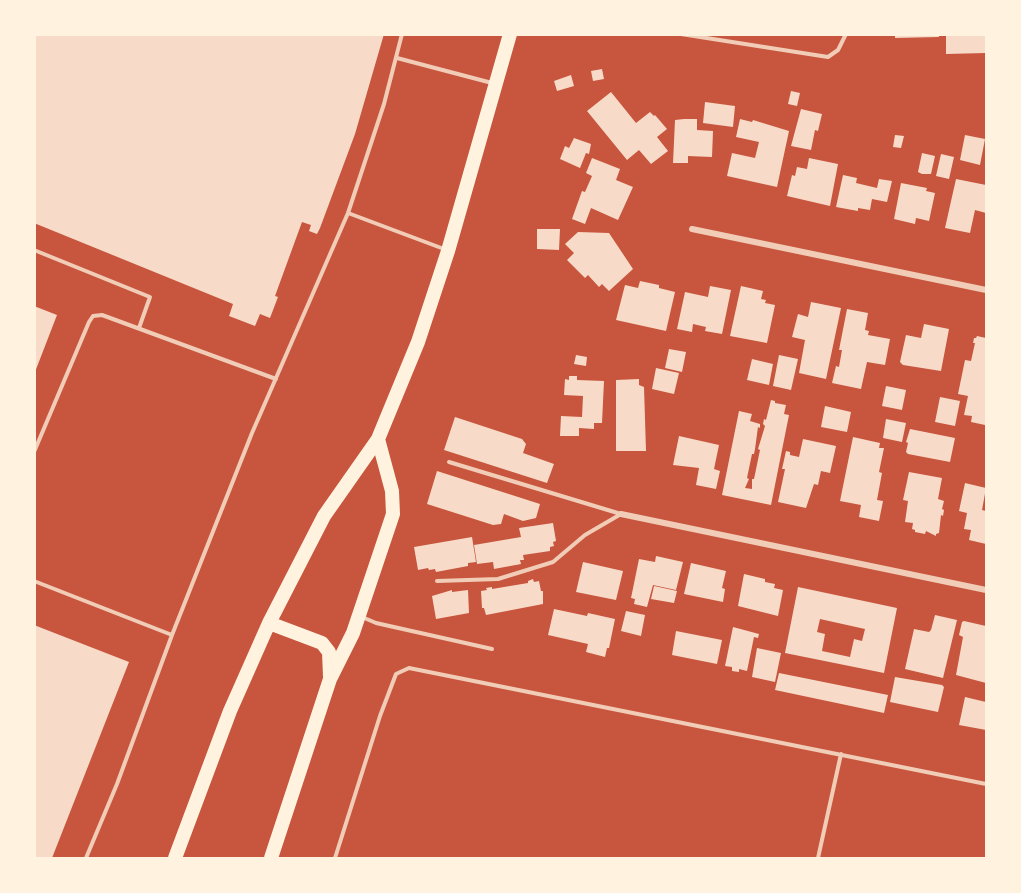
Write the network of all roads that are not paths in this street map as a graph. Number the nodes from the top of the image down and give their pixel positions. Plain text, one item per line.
1 (402, 34) edge
2 (510, 34) edge
3 (681, 34) edge
4 (846, 34) edge
5 (396, 58) junction
6 (495, 84) junction
7 (348, 213) junction
8 (692, 229) dead end
9 (34, 250) edge
10 (448, 251) junction
11 (987, 290) edge
12 (139, 328) junction
13 (276, 379) junction
14 (378, 439) junction
15 (34, 452) edge
16 (449, 462) dead end
17 (621, 514) junction
18 (34, 581) edge
19 (437, 581) dead end
20 (987, 590) edge
21 (359, 616) junction
22 (268, 623) junction
23 (172, 635) junction
24 (492, 649) dead end
25 (330, 679) junction
26 (841, 754) junction
27 (987, 784) edge
28 (86, 858) edge
29 (175, 858) edge
30 (271, 858) edge
31 (335, 858) edge
32 (818, 858) edge

1 - 5 lane
2 - 6 main road
3 - 4 lane
5 - 6 lane
5 - 7 lane
6 - 10 main road
7 - 10 lane
7 - 13 lane
8 - 11 street
9 - 12 lane
10 - 14 main road
12 - 13 lane
12 - 15 lane
13 - 23 lane
14 - 21 main road
14 - 22 main road
16 - 17 lane
17 - 19 lane
17 - 20 street
18 - 23 lane
21 - 24 lane
21 - 25 main road
22 - 25 main road
22 - 29 main road
23 - 28 lane
25 - 30 main road
26 - 27 lane
26 - 31 lane
26 - 32 lane

